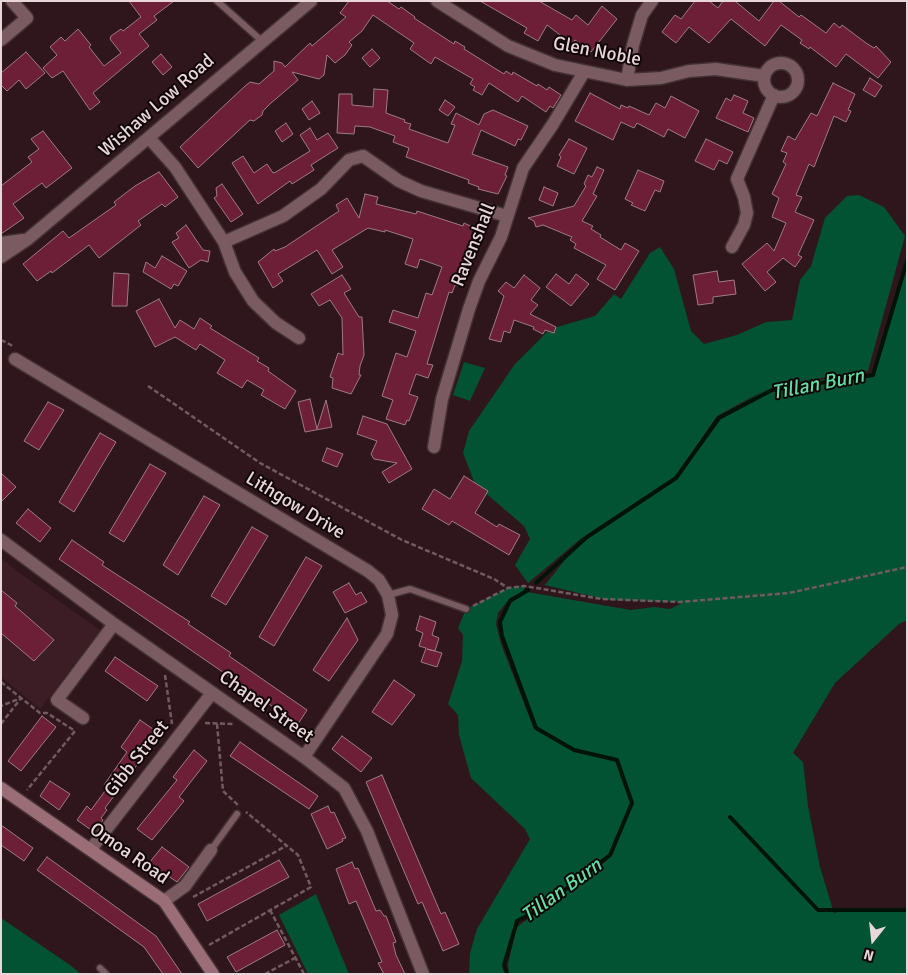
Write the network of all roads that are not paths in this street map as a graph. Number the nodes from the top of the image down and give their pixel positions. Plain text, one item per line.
1 (12, 1) edge
2 (217, 1) edge
3 (311, 1) edge
4 (437, 1) edge
5 (652, 1) edge
6 (1, 40) edge
7 (262, 41) junction
8 (584, 72) junction
9 (764, 76) junction
10 (627, 80) junction
11 (774, 96) junction
12 (150, 138) junction
13 (507, 216) junction
14 (28, 239) junction
15 (224, 242) junction
16 (1, 243) edge
17 (732, 247) dead end
18 (1, 257) edge
19 (299, 338) dead end
20 (15, 359) dead end
21 (434, 447) dead end
22 (1, 540) edge
23 (388, 595) junction
24 (466, 609) road end
25 (114, 624) junction
26 (212, 692) junction
27 (83, 718) dead end
28 (304, 757) junction
29 (1, 788) edge
30 (237, 814) dead end
31 (90, 849) junction
32 (211, 850) joint
33 (167, 905) junction
34 (100, 968) dead end
35 (106, 974) edge
36 (213, 974) edge
37 (423, 974) edge

1 - 6 street
2 - 7 lane
3 - 7 street, Wishaw Low Road
4 - 8 street, Glen Noble
5 - 10 street
7 - 12 street, Wishaw Low Road
8 - 10 street, Glen Noble
8 - 13 street, Ravenshall
9 - 10 street, Glen Noble
9 - 11 street
9 - 11 street
11 - 17 street
12 - 14 street, Wishaw Low Road
12 - 15 street
13 - 15 street
13 - 21 street, Ravenshall
14 - 16 street
14 - 18 street, Wishaw Low Road
15 - 19 street
20 - 23 street, Lithgow Drive
22 - 25 street, Chapel Street
23 - 24 lane
23 - 28 street
25 - 26 street, Chapel Street
25 - 27 street
26 - 28 street, Chapel Street
26 - 31 street, Gibb Street
28 - 37 street, Chapel Street
29 - 31 main road, Omoa Road
30 - 32 lane
31 - 33 main road, Omoa Road
32 - 33 street
33 - 36 main road, Omoa Road
34 - 35 lane

